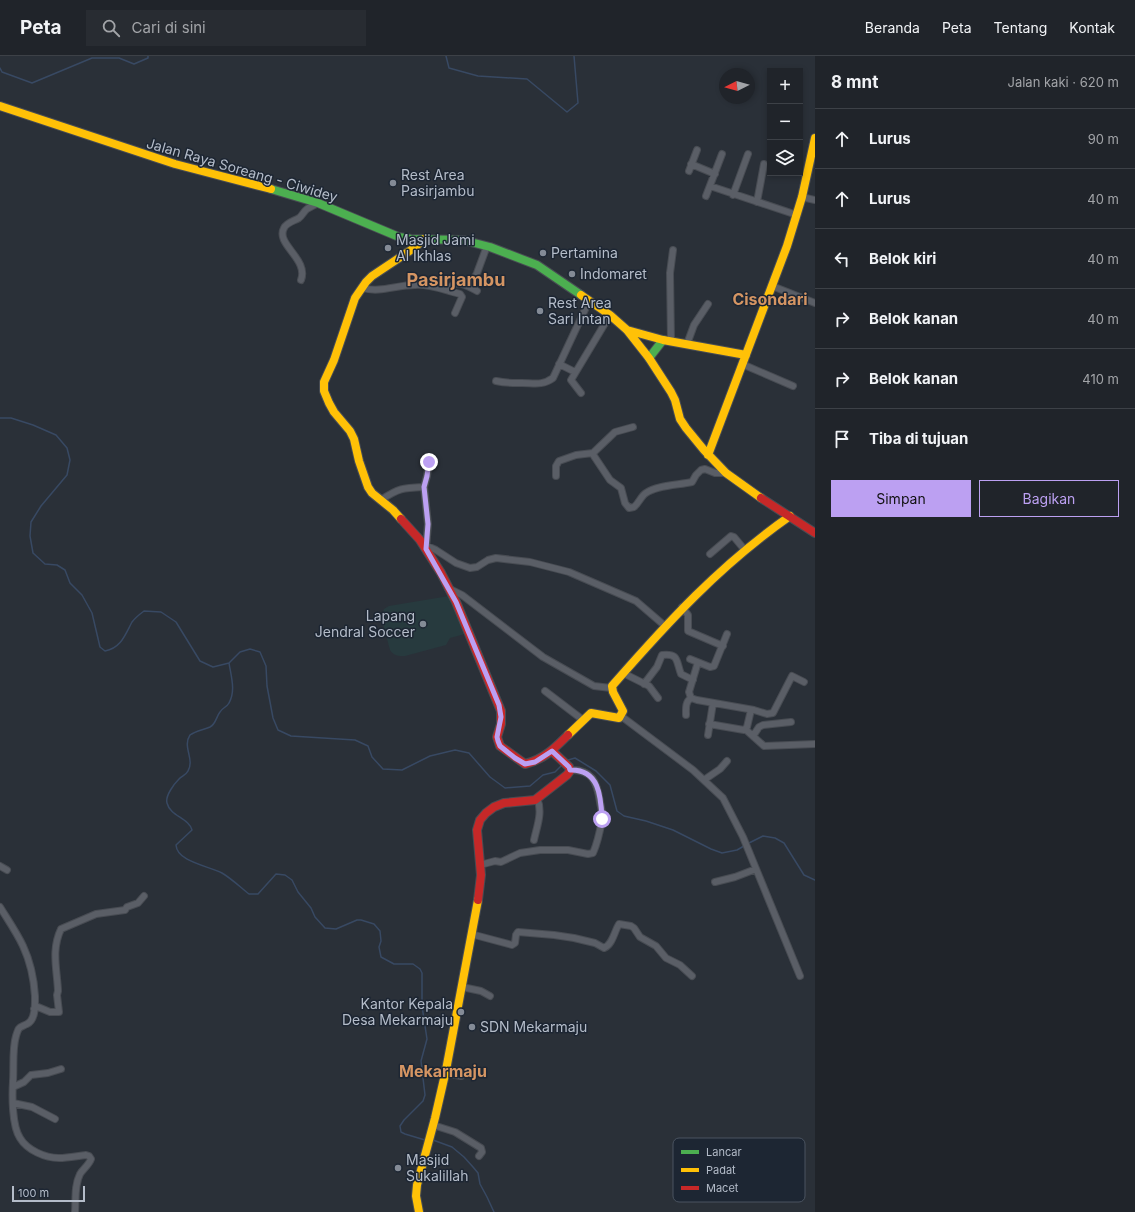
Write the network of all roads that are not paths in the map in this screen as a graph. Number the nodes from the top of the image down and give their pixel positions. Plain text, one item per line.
1 (0, 106) edge
2 (815, 138) edge
3 (697, 150) dead end
4 (722, 154) dead end
5 (748, 154) dead end
6 (813, 159) edge
7 (691, 164) junction
8 (764, 164) dead end
9 (688, 171) dead end
10 (714, 174) junction
11 (710, 186) junction
12 (733, 195) junction
13 (706, 196) dead end
14 (802, 197) junction
15 (815, 200) edge
16 (757, 202) junction
17 (318, 203) junction
18 (797, 215) junction
19 (424, 239) junction
20 (487, 246) junction
21 (673, 250) dead end
22 (301, 280) dead end
23 (772, 286) junction
24 (470, 287) junction
25 (362, 288) junction
26 (449, 291) junction
27 (477, 291) dead end
28 (589, 301) junction
29 (815, 303) edge
30 (708, 304) dead end
31 (455, 312) dead end
32 (610, 315) junction
33 (627, 330) junction
34 (667, 340) junction
35 (687, 344) junction
36 (746, 355) junction
37 (649, 358) junction
38 (559, 364) junction
39 (742, 364) junction
40 (575, 372) junction
41 (496, 381) dead end
42 (793, 386) dead end
43 (581, 393) dead end
44 (633, 427) dead end
45 (593, 453) junction
46 (708, 455) junction
47 (429, 462) dead end
48 (726, 473) junction
49 (556, 476) dead end
50 (424, 487) junction
51 (381, 500) junction
52 (790, 516) junction
53 (815, 533) edge
54 (427, 547) junction
55 (744, 549) junction
56 (710, 554) dead end
57 (448, 588) junction
58 (682, 607) junction
59 (665, 626) junction
60 (727, 634) dead end
61 (723, 646) junction
62 (690, 659) dead end
63 (698, 662) junction
64 (623, 673) junction
65 (692, 680) junction
66 (804, 682) dead end
67 (644, 684) junction
68 (611, 688) junction
69 (545, 691) dead end
70 (658, 698) dead end
71 (691, 698) junction
72 (713, 703) junction
73 (751, 710) junction
74 (770, 714) junction
75 (686, 715) dead end
76 (621, 716) junction
77 (583, 720) junction
78 (791, 722) dead end
79 (779, 723) junction
80 (710, 724) junction
81 (746, 729) junction
82 (708, 735) dead end
83 (753, 736) junction
84 (815, 744) edge
85 (555, 754) junction
86 (728, 761) dead end
87 (568, 768) junction
88 (704, 780) junction
89 (537, 798) junction
90 (534, 840) dead end
91 (480, 865) junction
92 (0, 866) edge
93 (756, 869) junction
94 (7, 870) dead end
95 (715, 882) dead end
96 (144, 896) dead end
97 (0, 907) edge
98 (471, 934) junction
99 (692, 976) dead end
100 (800, 976) dead end
101 (462, 987) junction
102 (490, 996) dead end
103 (34, 1009) junction
104 (61, 1069) dead end
105 (446, 1073) junction
106 (462, 1076) dead end
107 (13, 1087) junction
108 (13, 1103) junction
109 (55, 1119) dead end
110 (433, 1125) junction
111 (479, 1156) dead end
112 (75, 1212) edge
113 (419, 1212) edge

1 - 17 main road, Jalan Raya Soreang - Ciwidey
2 - 6 main road
3 - 7 street
4 - 10 street
5 - 12 street
6 - 14 main road
7 - 9 street
7 - 10 street
8 - 16 street
10 - 11 street
11 - 12 street
11 - 13 street
12 - 16 street
14 - 15 street
14 - 18 main road
16 - 18 street
17 - 19 main road, Jalan Raya Soreang - Ciwidey
17 - 22 street
18 - 23 main road
19 - 20 main road, Jalan Raya Soreang - Ciwidey
19 - 25 main road
20 - 24 street
20 - 28 main road, Jalan Raya Soreang - Ciwidey
21 - 34 street
23 - 29 street
23 - 36 main road
24 - 26 street
24 - 27 street
25 - 26 street
25 - 51 main road
26 - 31 street
28 - 32 main road, Jalan Raya Soreang - Ciwidey
28 - 38 street
30 - 35 street
32 - 33 main road, Jalan Raya Soreang - Ciwidey
32 - 40 street
33 - 34 main road
33 - 37 main road, Jalan Raya Soreang - Ciwidey
34 - 35 main road
34 - 37 main road
35 - 36 main road
36 - 39 main road
37 - 46 main road, Jalan Raya Soreang - Ciwidey
38 - 40 street
38 - 41 street
39 - 42 street
39 - 46 main road
40 - 43 street
44 - 45 street
45 - 48 street
45 - 49 street
46 - 48 main road, Jalan Raya Soreang - Ciwidey
47 - 50 street
48 - 52 main road, Jalan Raya Soreang - Ciwidey
50 - 51 street
50 - 54 street
51 - 54 main road
52 - 53 main road, Jalan Raya Soreang - Ciwidey
52 - 55 main road
54 - 57 main road
54 - 59 street
55 - 56 street
55 - 58 main road
57 - 68 street
57 - 85 main road
58 - 59 main road
58 - 61 street
59 - 64 main road
60 - 61 street
61 - 63 street
62 - 63 street
63 - 65 street
64 - 67 street
64 - 68 main road
65 - 67 street
65 - 71 street
66 - 74 street
67 - 70 street
68 - 76 main road
69 - 77 street
71 - 72 street
71 - 75 street
72 - 73 street
72 - 80 street
73 - 74 street
73 - 81 street
74 - 79 street
76 - 77 main road
76 - 88 street
77 - 85 main road
78 - 79 street
79 - 83 street
80 - 81 street
80 - 82 street
81 - 83 street
83 - 84 street
85 - 87 main road
86 - 88 street
87 - 89 main road
87 - 91 street
88 - 93 street
89 - 90 street
89 - 91 main road
91 - 98 main road
92 - 94 street
93 - 95 street
93 - 100 street
96 - 103 street
97 - 103 street
98 - 99 street
98 - 101 main road
101 - 102 street
101 - 105 main road
103 - 107 street
104 - 107 street
105 - 106 street
105 - 110 main road
107 - 108 street
108 - 109 street
108 - 112 street
110 - 111 street
110 - 113 main road

